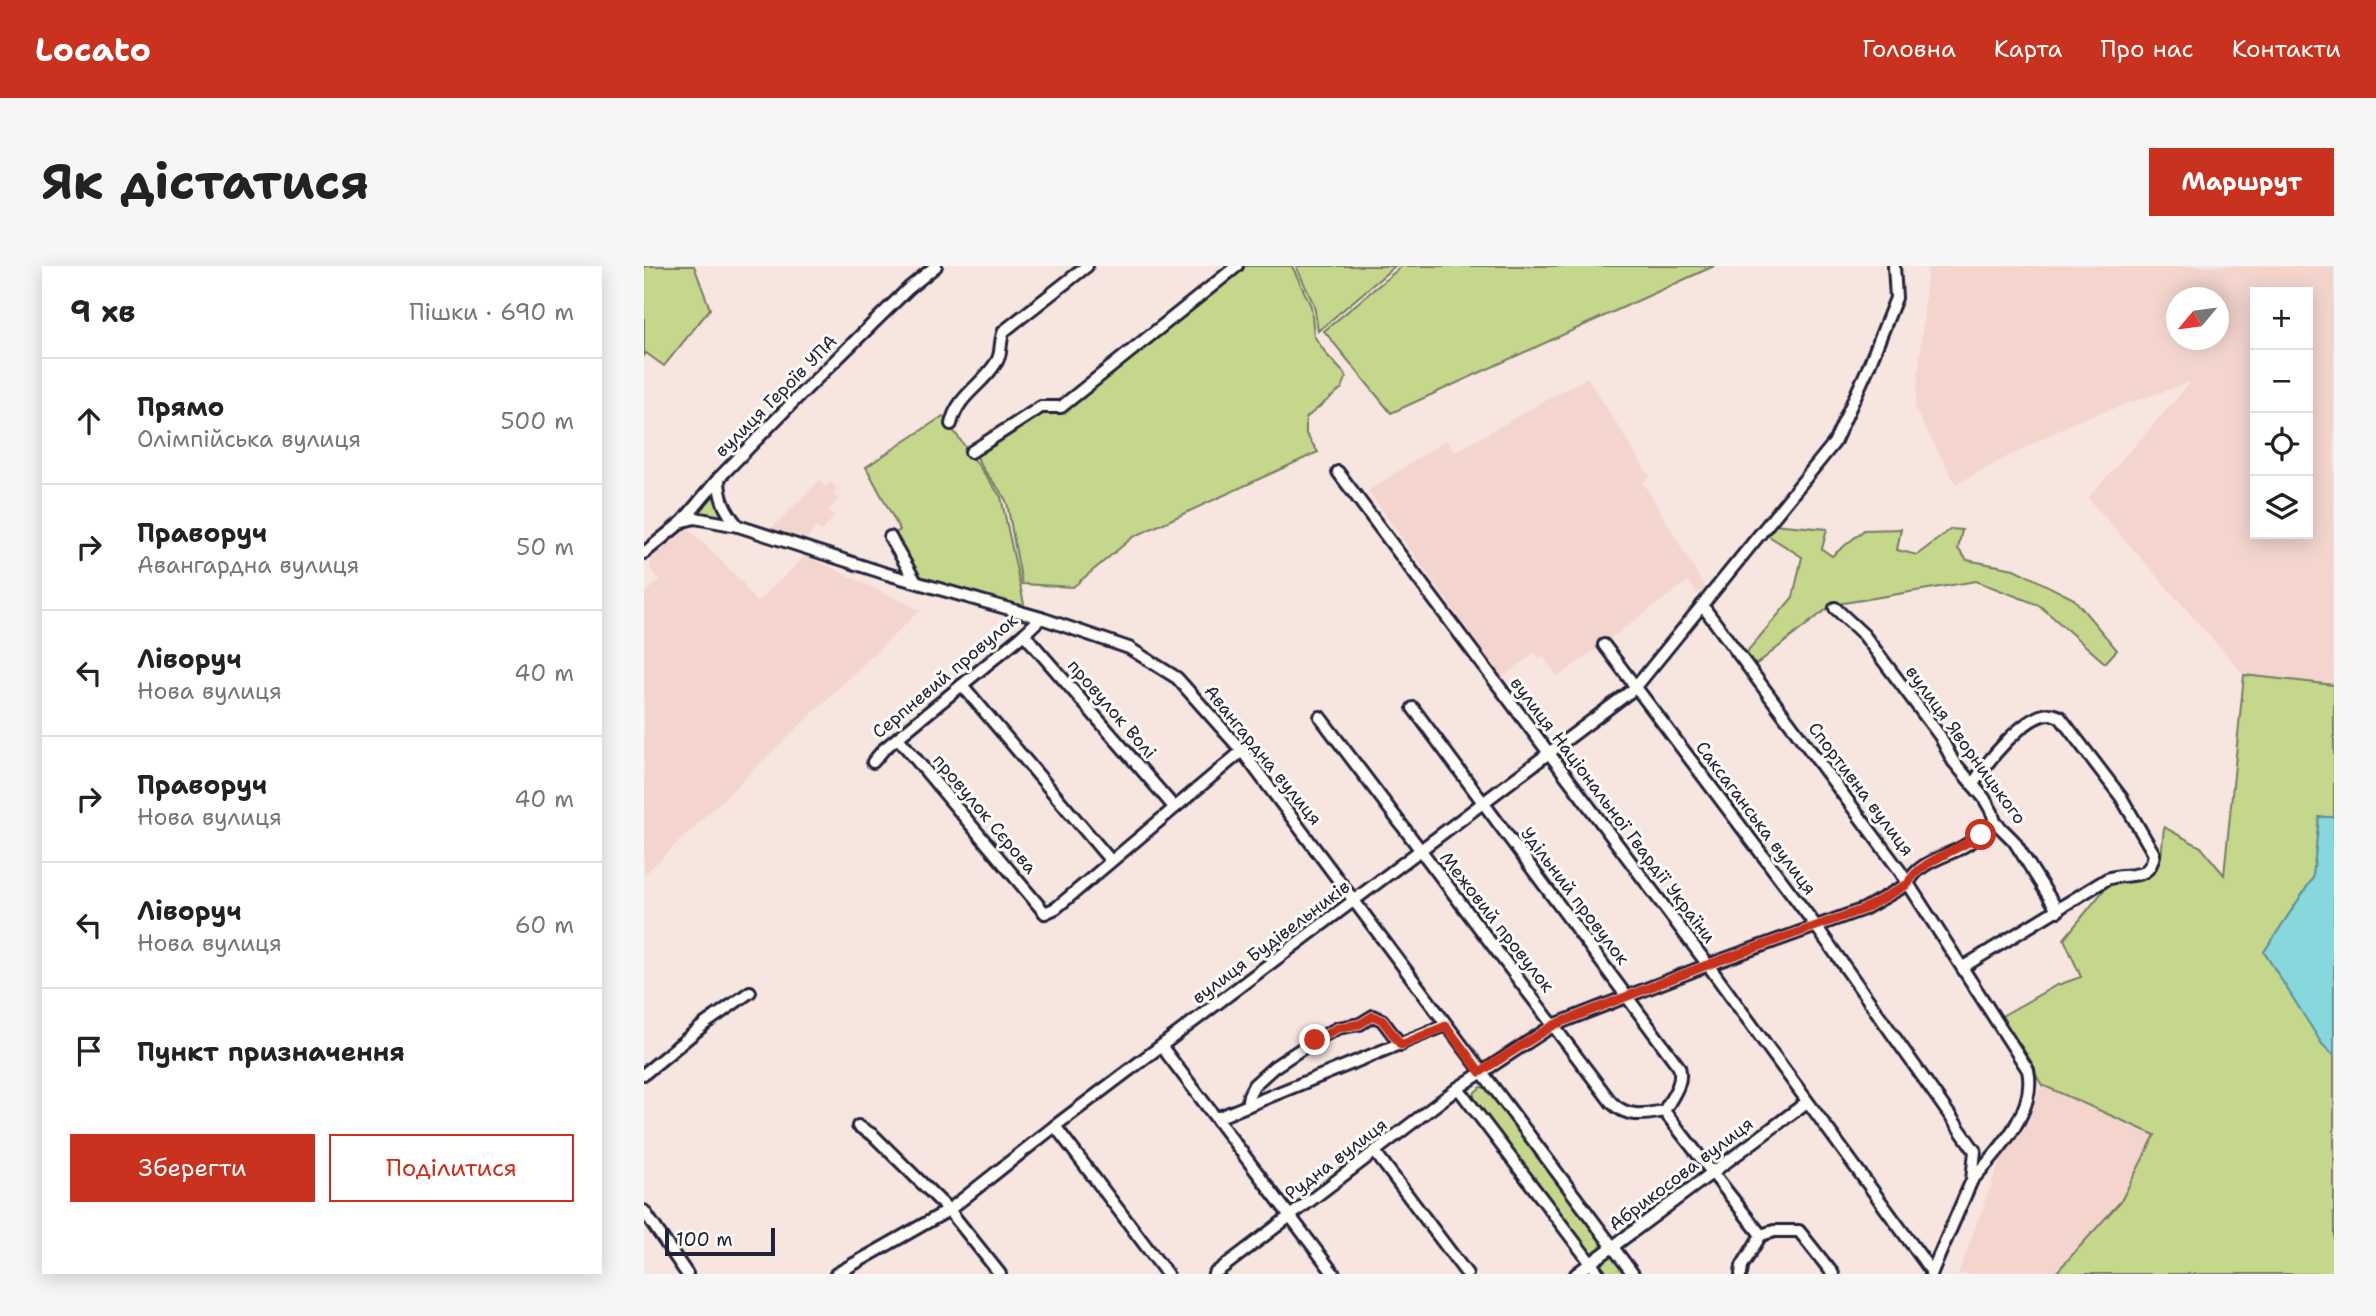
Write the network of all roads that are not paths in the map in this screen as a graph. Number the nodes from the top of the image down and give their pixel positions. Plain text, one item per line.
1 (936, 266) edge
2 (1087, 266) edge
3 (1237, 266) edge
4 (1894, 266) edge
5 (951, 424) dead end
6 (971, 452) dead end
7 (1338, 472) dead end
8 (719, 478) junction
9 (683, 522) junction
10 (738, 526) junction
11 (890, 537) dead end
12 (644, 553) edge
13 (916, 582) junction
14 (1702, 605) junction
15 (1835, 608) dead end
16 (1041, 618) junction
17 (1024, 634) junction
18 (1604, 645) dead end
19 (962, 685) junction
20 (1635, 688) junction
21 (1413, 708) dead end
22 (1320, 717) dead end
23 (898, 738) junction
24 (1242, 751) junction
25 (1549, 754) junction
26 (873, 762) dead end
27 (1973, 785) junction
28 (1483, 802) junction
29 (1174, 807) junction
30 (1995, 822) junction
31 (1420, 851) junction
32 (1111, 861) junction
33 (1908, 884) junction
34 (1354, 901) junction
35 (2058, 911) junction
36 (1816, 926) junction
37 (1707, 965) junction
38 (1963, 967) junction
39 (750, 992) dead end
40 (1628, 996) junction
41 (1554, 1025) junction
42 (1446, 1026) junction
43 (1401, 1045) junction
44 (1162, 1047) junction
45 (1480, 1072) junction
46 (644, 1074) edge
47 (1458, 1088) junction
48 (1807, 1102) junction
49 (1247, 1105) junction
50 (1664, 1111) junction
51 (1217, 1118) junction
52 (858, 1126) dead end
53 (1055, 1126) junction
54 (1375, 1152) junction
55 (1712, 1174) junction
56 (1972, 1180) junction
57 (949, 1210) junction
58 (644, 1211) edge
59 (1290, 1216) junction
60 (1761, 1235) junction
61 (1613, 1247) junction
62 (1591, 1263) junction
63 (1931, 1273) edge
64 (687, 1274) edge
65 (836, 1274) edge
66 (1000, 1274) edge
67 (1167, 1274) edge
68 (1214, 1274) edge
69 (1334, 1274) edge
70 (1467, 1274) edge
71 (1576, 1274) edge
72 (1599, 1274) edge
73 (1633, 1274) edge
74 (1741, 1274) edge
75 (1833, 1274) edge

1 - 8 street, вулиця Героїв УПА
2 - 5 street
3 - 6 street
4 - 14 street, вулиця Будівельників
7 - 25 street, вулиця Національної Гвардії України
8 - 9 street, вулиця Героїв УПА
8 - 10 street
9 - 10 street, Авангардна вулиця
9 - 12 street, вулиця Героїв УПА
10 - 13 street, Авангардна вулиця
11 - 13 street
13 - 16 street, Авангардна вулиця
14 - 20 street, вулиця Будівельників
14 - 33 street, Спортивна вулиця
15 - 27 street, вулиця Яворницького
16 - 17 street, Серпневий провулок
16 - 24 street, Авангардна вулиця
17 - 19 street, Серпневий провулок
17 - 29 street, провулок Волі
18 - 20 street, Саксаганська вулиця
19 - 23 street, Серпневий провулок
19 - 32 street
20 - 25 street, вулиця Будівельників
20 - 36 street, Саксаганська вулиця
21 - 28 street, Удільний провулок
22 - 31 street, Межовий провулок
23 - 26 street, Серпневий провулок
23 - 32 street, провулок Сєрова
24 - 29 street
24 - 34 street, Авангардна вулиця
25 - 28 street, вулиця Будівельників
25 - 37 street, вулиця Національної Гвардії України
27 - 30 street, вулиця Яворницького
27 - 35 street
28 - 31 street, вулиця Будівельників
28 - 40 street, Удільний провулок
29 - 32 street
30 - 33 street, Рудна вулиця
30 - 35 street, вулиця Яворницького
31 - 34 street, вулиця Будівельників
31 - 41 street, Межовий провулок
33 - 36 street, Рудна вулиця
33 - 38 street, Спортивна вулиця
34 - 42 street, Авангардна вулиця
34 - 44 street, вулиця Будівельників
35 - 38 street
36 - 37 street, Рудна вулиця
36 - 56 street, Саксаганська вулиця
37 - 40 street, Рудна вулиця
37 - 48 street, вулиця Національної Гвардії України
38 - 56 street, Спортивна вулиця
39 - 46 street
40 - 41 street, Рудна вулиця
40 - 50 street, Удільний провулок
41 - 45 street, Рудна вулиця
41 - 50 street, Межовий провулок
42 - 43 street
42 - 45 street, Авангардна вулиця
43 - 49 street
43 - 49 street
44 - 51 street
44 - 53 street, вулиця Будівельників
45 - 47 street, Рудна вулиця
45 - 61 street, Авангардна вулиця
47 - 54 street, Рудна вулиця
47 - 62 street
48 - 55 street, Абрикосова вулиця
48 - 63 street, вулиця Національної Гвардії України
49 - 51 street
50 - 55 street
51 - 59 street
52 - 57 street
53 - 57 street, вулиця Будівельників
53 - 67 street
54 - 59 street, Рудна вулиця
54 - 70 street
55 - 60 street
55 - 61 street, Абрикосова вулиця
56 - 63 street
57 - 65 street, вулиця Будівельників
57 - 66 street
58 - 64 street
59 - 68 street, Рудна вулиця
59 - 69 street
60 - 74 street
60 - 75 street
61 - 62 street, Абрикосова вулиця
61 - 73 street, Авангардна вулиця
62 - 71 street, Абрикосова вулиця
62 - 72 street

